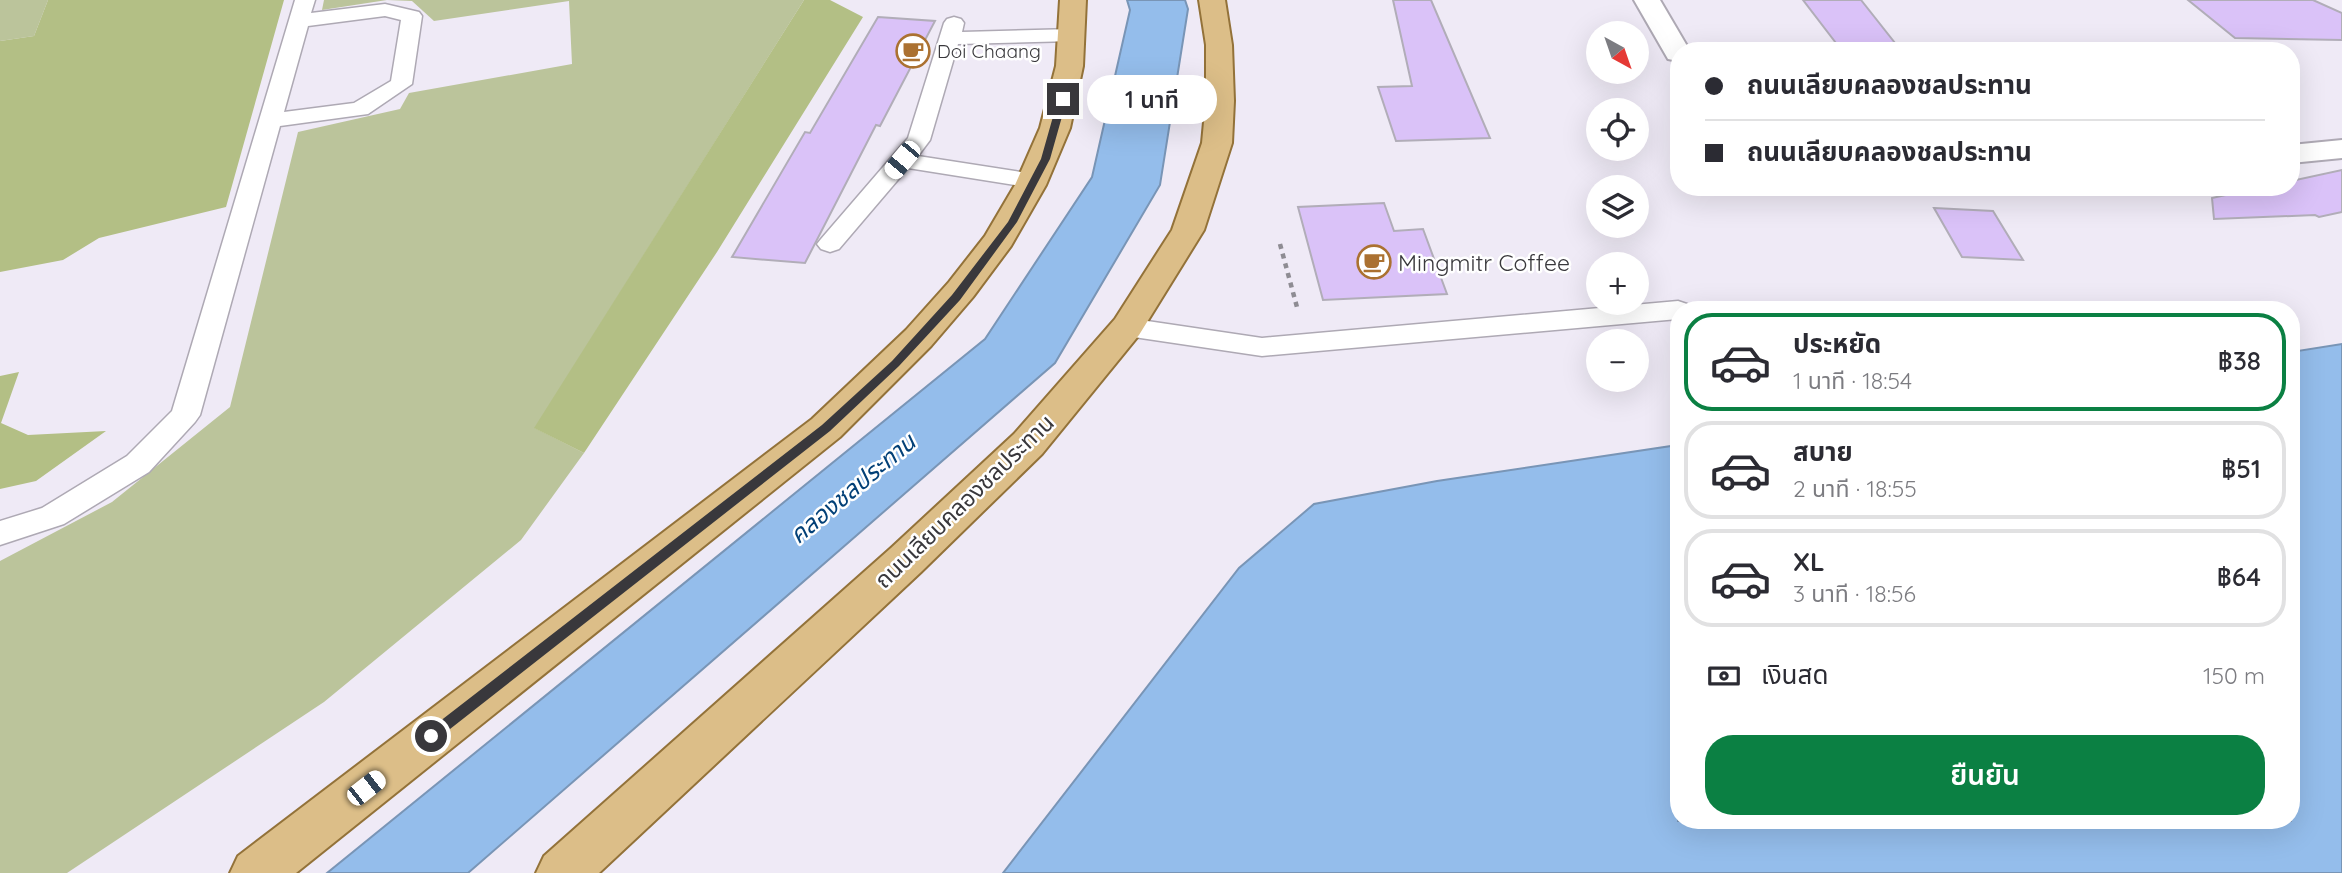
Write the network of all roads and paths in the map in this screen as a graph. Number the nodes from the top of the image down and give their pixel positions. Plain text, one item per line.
1 (1212, 0) edge
2 (1647, 0) edge
3 (302, 10) edge
4 (1073, 18) edge
5 (1672, 42) edge
6 (270, 121) junction
7 (2342, 149) edge
8 (2300, 153) edge
9 (902, 160) junction
10 (1034, 181) junction
11 (830, 244) dead end
12 (1280, 244) dead end
13 (1670, 311) edge
14 (1128, 327) junction
15 (1307, 343) junction
16 (0, 533) edge
17 (256, 873) edge
18 (562, 873) edge

1 - 14 main road, ถนนเลียบคลองชลประทาน
2 - 5 street
3 - 6 lane
3 - 6 lane
4 - 9 lane
4 - 10 main road
6 - 16 lane
7 - 8 street
9 - 10 lane
9 - 11 lane
10 - 17 main road
12 - 15 path
13 - 15 lane
14 - 15 lane
14 - 18 main road, ถนนเลียบคลองชลประทาน

